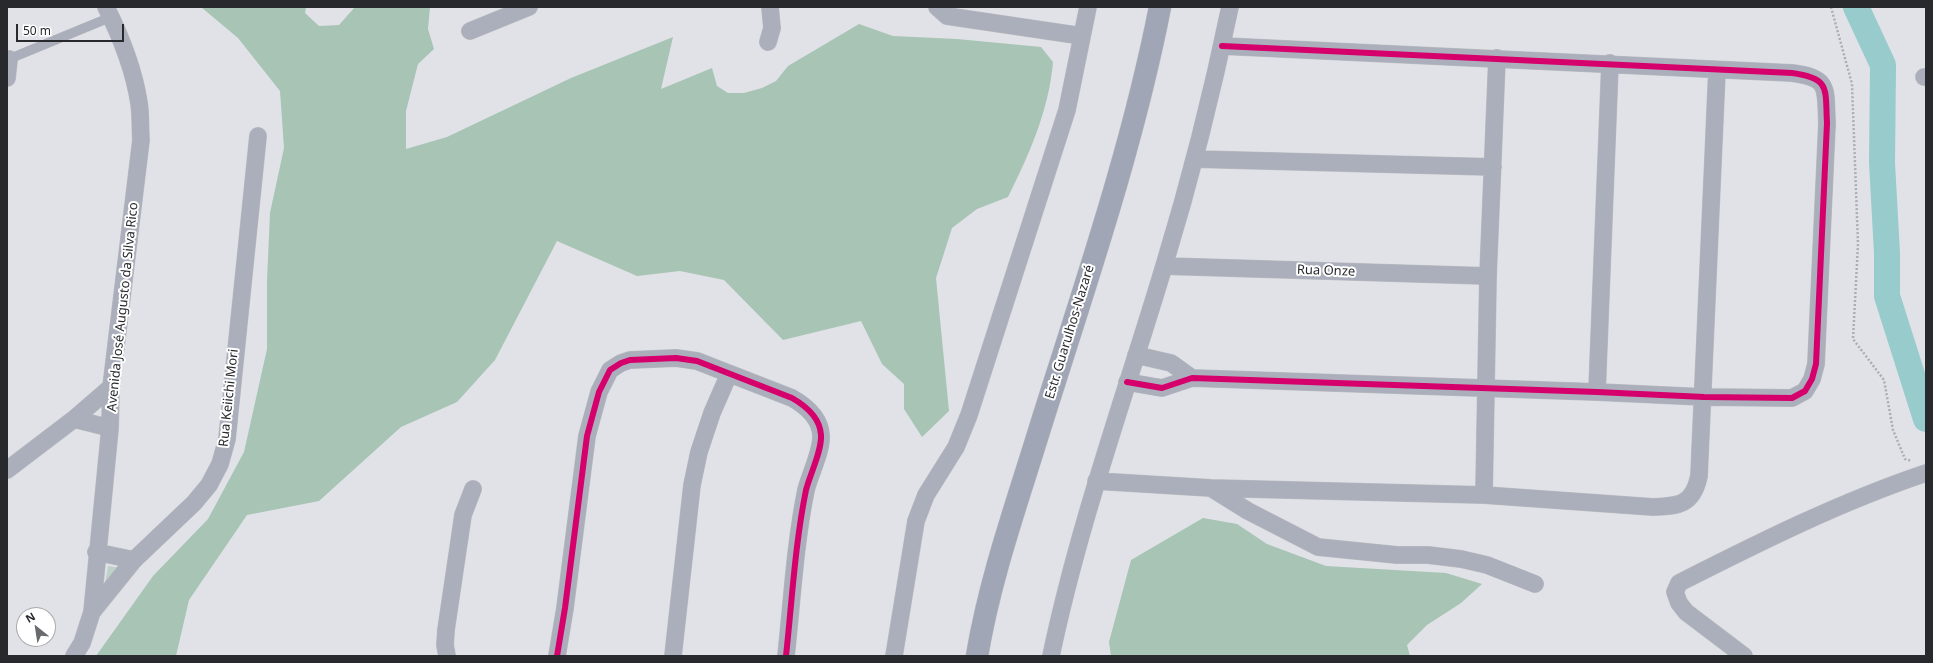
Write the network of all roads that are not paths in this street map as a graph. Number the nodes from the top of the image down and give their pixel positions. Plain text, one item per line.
1 (529, 7) edge
2 (770, 7) edge
3 (937, 7) edge
4 (1088, 7) edge
5 (1160, 7) edge
6 (1230, 7) edge
7 (109, 12) edge
8 (470, 31) dead end
9 (1082, 36) junction
10 (768, 42) dead end
11 (1222, 46) junction
12 (1497, 58) junction
13 (9, 59) joint
14 (1610, 63) junction
15 (1717, 70) junction
16 (7, 78) edge
17 (258, 136) dead end
18 (1194, 159) junction
19 (1493, 167) junction
20 (1164, 266) junction
21 (1488, 276) junction
22 (1136, 355) junction
23 (729, 374) junction
24 (1192, 378) junction
25 (1127, 382) junction
26 (111, 386) junction
27 (1486, 388) junction
28 (1597, 392) junction
29 (1704, 397) junction
30 (74, 419) junction
31 (110, 428) junction
32 (1922, 468) edge
33 (7, 470) edge
34 (1096, 481) junction
35 (1211, 488) junction
36 (474, 489) dead end
37 (1484, 495) junction
38 (96, 552) junction
39 (134, 560) junction
40 (1535, 584) dead end
41 (92, 612) junction
42 (74, 656) edge
43 (447, 656) edge
44 (557, 656) edge
45 (673, 656) edge
46 (786, 656) edge
47 (894, 656) edge
48 (977, 656) edge
49 (1051, 656) edge
50 (1744, 656) edge

1 - 8 street
2 - 10 street
3 - 9 street
4 - 9 street
5 - 48 main road, Estr. Guarulhos-Nazaré
6 - 11 street
7 - 13 lane
7 - 26 street, Avenida José Augusto da Silva Rico
9 - 47 street
11 - 12 street
11 - 18 street
12 - 14 street
12 - 19 street
13 - 16 street
14 - 15 street
14 - 28 street
15 - 29 street
15 - 29 street
17 - 39 street, Rua Keiichi Mori
18 - 19 street
18 - 20 street
19 - 21 street
20 - 21 street, Rua Onze
20 - 22 street
21 - 27 street
22 - 24 street
22 - 25 street
23 - 44 street
23 - 45 street
23 - 46 street
24 - 25 street
24 - 27 street
25 - 34 street
26 - 30 street
26 - 31 street, Avenida José Augusto da Silva Rico
27 - 28 street
27 - 37 street
28 - 29 street
29 - 37 street
30 - 31 street
30 - 33 street
31 - 38 street, Avenida José Augusto da Silva Rico
32 - 50 street
34 - 35 street
34 - 49 street
35 - 37 street
35 - 40 street
36 - 43 street
38 - 39 street
38 - 41 street, Avenida José Augusto da Silva Rico
39 - 41 street, Rua Keiichi Mori
41 - 42 street, Avenida José Augusto da Silva Rico

